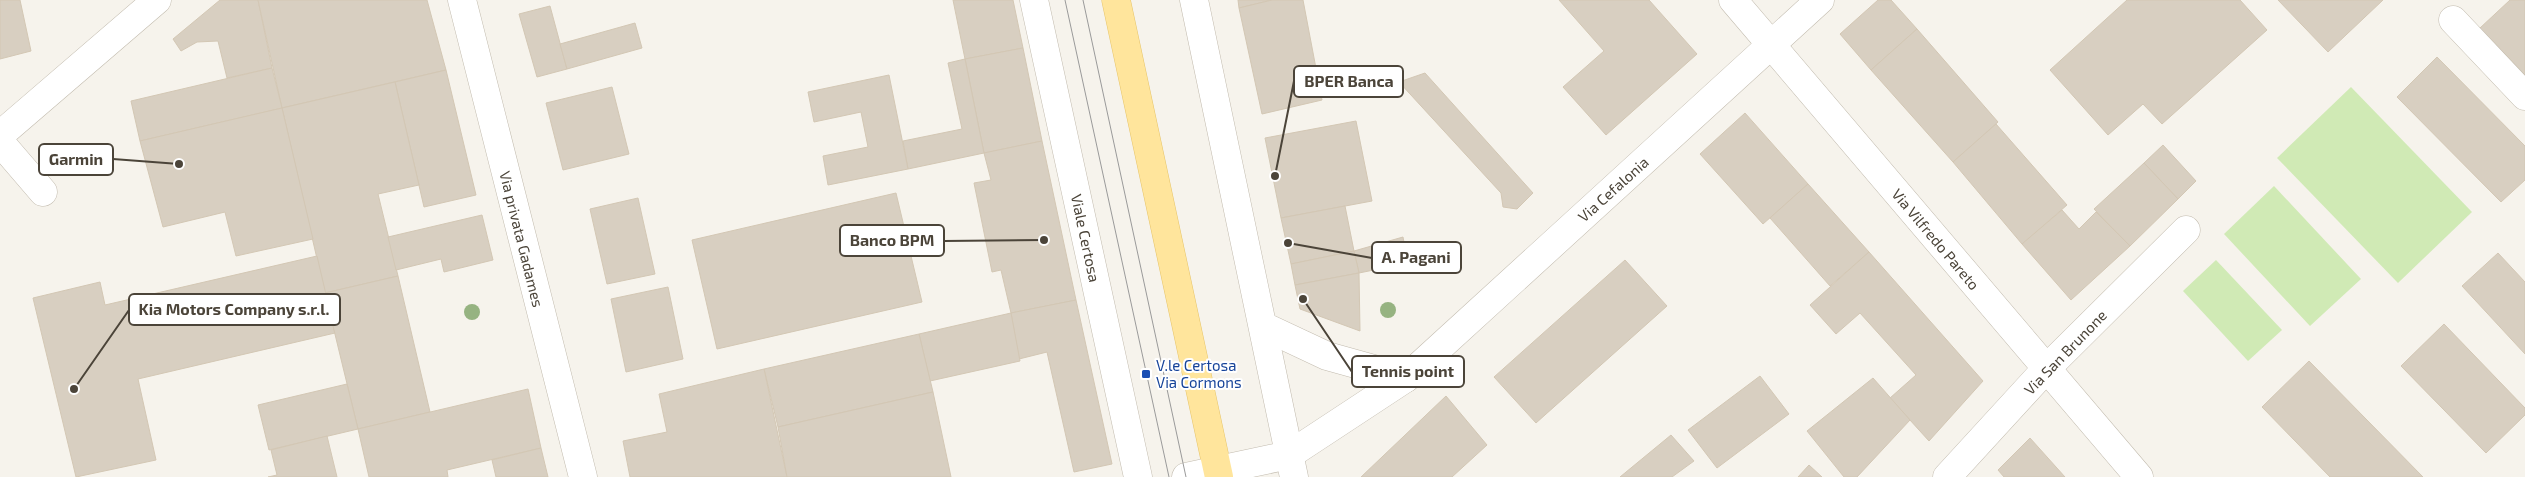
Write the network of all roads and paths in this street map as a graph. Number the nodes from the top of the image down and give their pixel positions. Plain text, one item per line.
1 (157, 0) edge
2 (462, 0) edge
3 (1034, 0) edge
4 (1116, 0) edge
5 (1194, 0) edge
6 (1733, 0) edge
7 (1820, 0) edge
8 (2453, 20) dead end
9 (1772, 44) junction
10 (2525, 96) edge
11 (0, 135) edge
12 (0, 142) edge
13 (43, 192) dead end
14 (2186, 230) dead end
15 (1263, 326) junction
16 (2046, 369) junction
17 (1406, 378) junction
18 (1291, 466) edge
19 (1218, 474) edge
20 (583, 477) edge
21 (1138, 477) edge
22 (1186, 477) edge
23 (1947, 477) edge
24 (2139, 477) edge

1 - 11 street
2 - 20 street, Via privata Gadames
3 - 21 street, Viale Certosa
4 - 19 main road
5 - 15 street
6 - 9 street, Via Vilfredo Pareto
7 - 9 street, Via Cefalonia
8 - 10 street
9 - 16 street, Via Vilfredo Pareto
9 - 17 street, Via Cefalonia
12 - 13 street
14 - 16 street, Via San Brunone
15 - 17 street
15 - 18 street
16 - 23 street, Via San Brunone
16 - 24 street, Via Vilfredo Pareto
17 - 18 street, Via Cefalonia
18 - 19 street, Via Cefalonia
19 - 22 street

